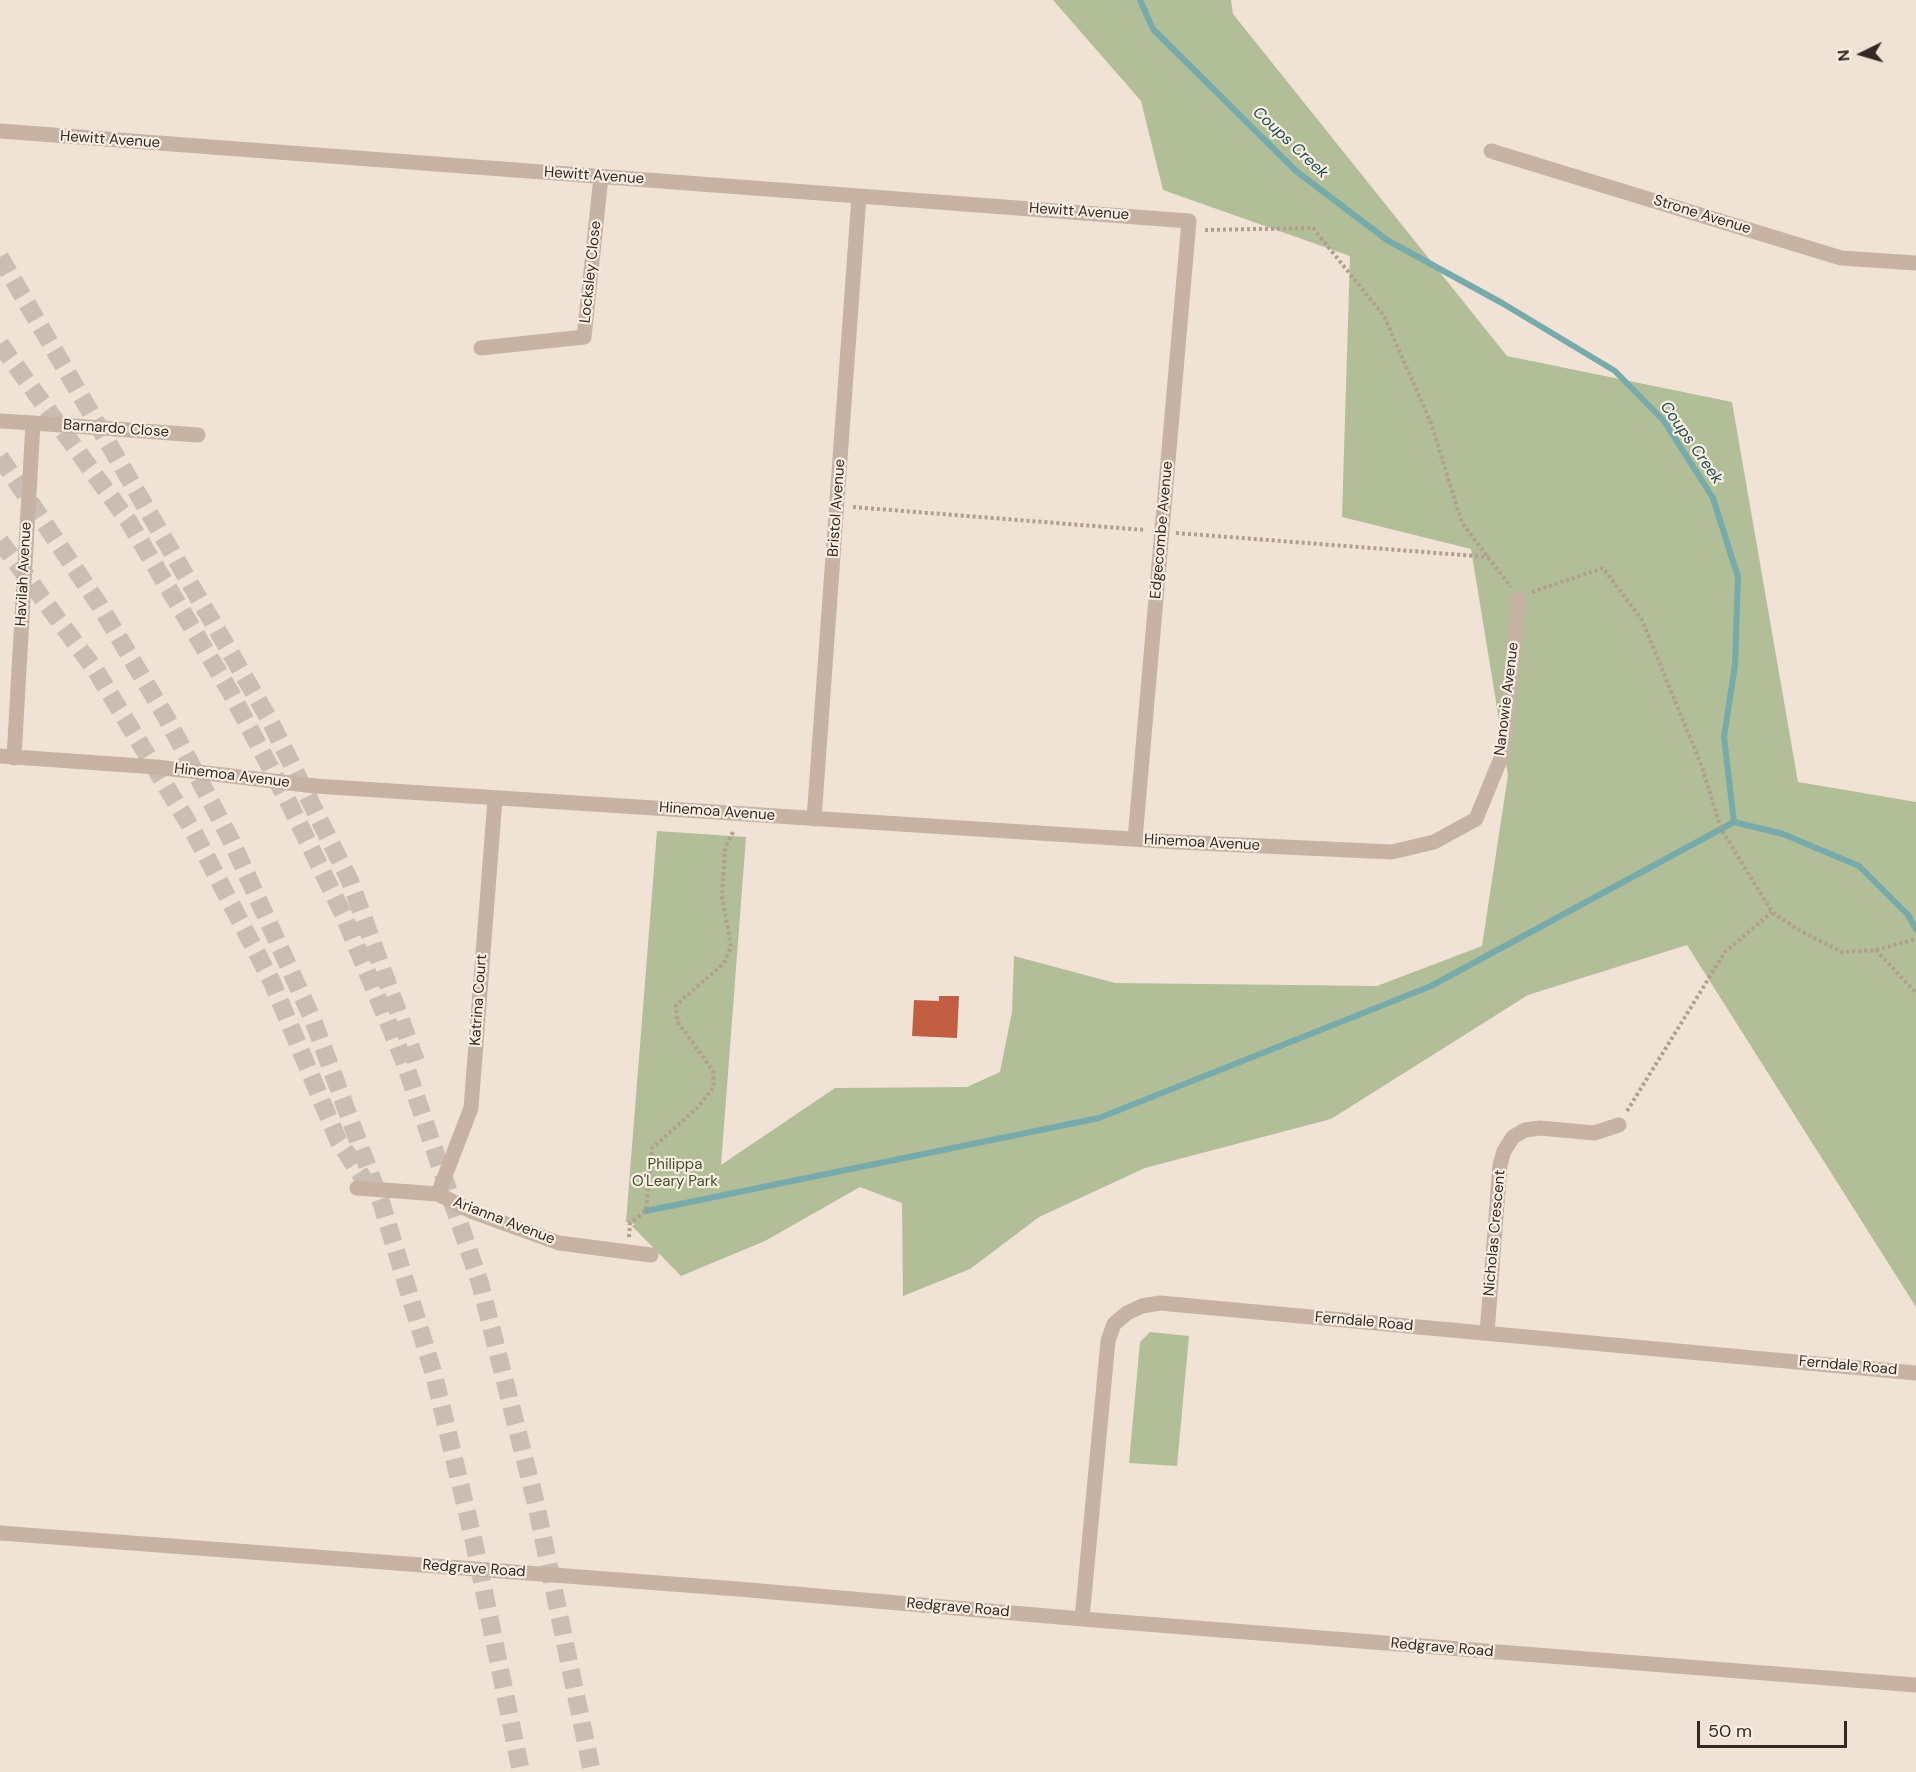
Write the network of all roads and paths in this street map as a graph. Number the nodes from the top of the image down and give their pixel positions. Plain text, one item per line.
1 (0, 131) edge
2 (1491, 151) dead end
3 (602, 177) junction
4 (859, 196) junction
5 (1189, 221) junction
6 (1916, 263) edge
7 (481, 348) dead end
8 (0, 421) edge
9 (33, 423) junction
10 (198, 435) dead end
11 (1519, 598) junction
12 (7, 757) edge
13 (495, 799) junction
14 (742, 814) junction
15 (814, 819) junction
16 (1134, 839) junction
17 (1434, 842) joint
18 (1772, 912) junction
19 (1916, 939) edge
20 (1876, 950) junction
21 (1916, 993) edge
22 (1619, 1125) joint
23 (357, 1188) dead end
24 (438, 1194) junction
25 (628, 1252) junction
26 (651, 1255) dead end
27 (1487, 1333) junction
28 (1916, 1373) edge
29 (0, 1533) edge
30 (1082, 1619) junction
31 (1916, 1684) edge

1 - 3 street, Hewitt Avenue
2 - 6 street, Strone Avenue
3 - 4 street, Hewitt Avenue
3 - 7 street, Locksley Close
4 - 5 street, Hewitt Avenue
4 - 15 street, Bristol Avenue
5 - 11 path
5 - 16 street, Edgecombe Avenue
8 - 9 street
9 - 10 street, Barnardo Close
9 - 12 street, Havilah Avenue
11 - 17 street, Nanowie Avenue
11 - 18 path
12 - 13 street, Hinemoa Avenue
13 - 14 street, Hinemoa Avenue
13 - 24 street, Katrina Court
14 - 15 street, Hinemoa Avenue
14 - 25 path
15 - 16 street, Hinemoa Avenue
16 - 17 street, Hinemoa Avenue
18 - 20 path
18 - 22 path
19 - 20 path
20 - 21 path
22 - 27 street, Nicholas Crescent
23 - 24 street, Arianna Avenue
24 - 25 street, Arianna Avenue
25 - 26 street, Arianna Avenue
27 - 28 street, Ferndale Road
27 - 30 street, Ferndale Road
29 - 30 street, Redgrave Road
30 - 31 street, Redgrave Road

